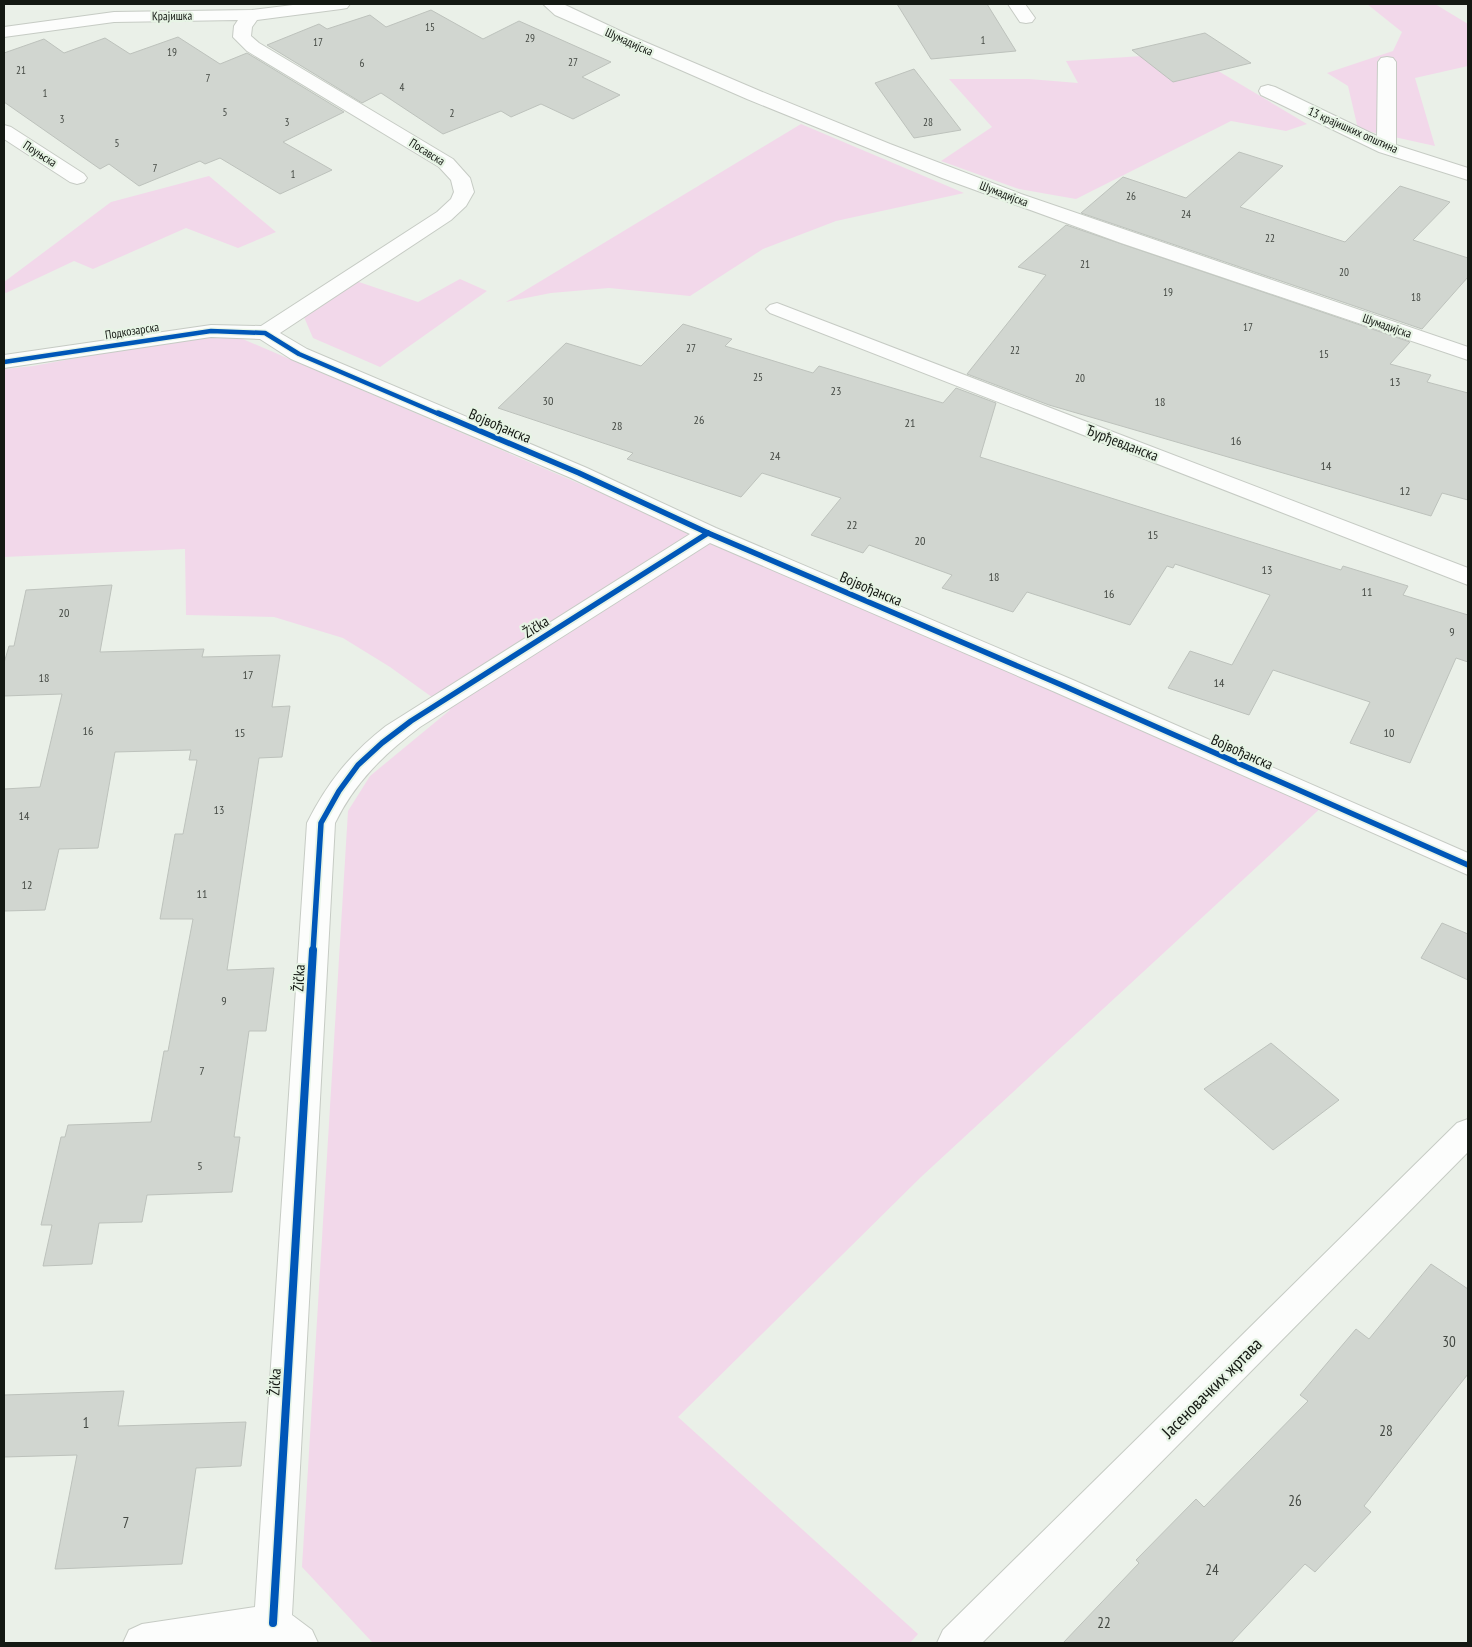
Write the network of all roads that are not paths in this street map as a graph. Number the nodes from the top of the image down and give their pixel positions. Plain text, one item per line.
1 (341, 4) edge
2 (552, 4) edge
3 (252, 15) junction
4 (4, 32) edge
5 (1387, 62) dead end
6 (1268, 91) dead end
7 (4, 131) edge
8 (1386, 148) junction
9 (1468, 174) edge
10 (77, 178) dead end
11 (777, 309) dead end
12 (265, 333) junction
13 (1468, 354) edge
14 (4, 362) edge
15 (708, 533) junction
16 (1468, 577) edge
17 (1468, 865) edge
18 (1468, 1132) edge
19 (286, 1633) edge
20 (142, 1643) edge
21 (956, 1643) edge

1 - 3 street, Крајишка
2 - 13 street, Шумадијска
3 - 4 street, Крајишка
3 - 12 street, Посавска
5 - 8 street
6 - 8 street, 13 крајишких општина
7 - 10 street, Поуњска
8 - 9 street, 13 крајишких општина
11 - 16 street, Ђурђевданска
12 - 14 street, Подкозарска
12 - 15 street, Војвођанска
15 - 17 street, Војвођанска
15 - 19 street, Žička
18 - 21 street, Јасеновачких жртава
19 - 20 street

